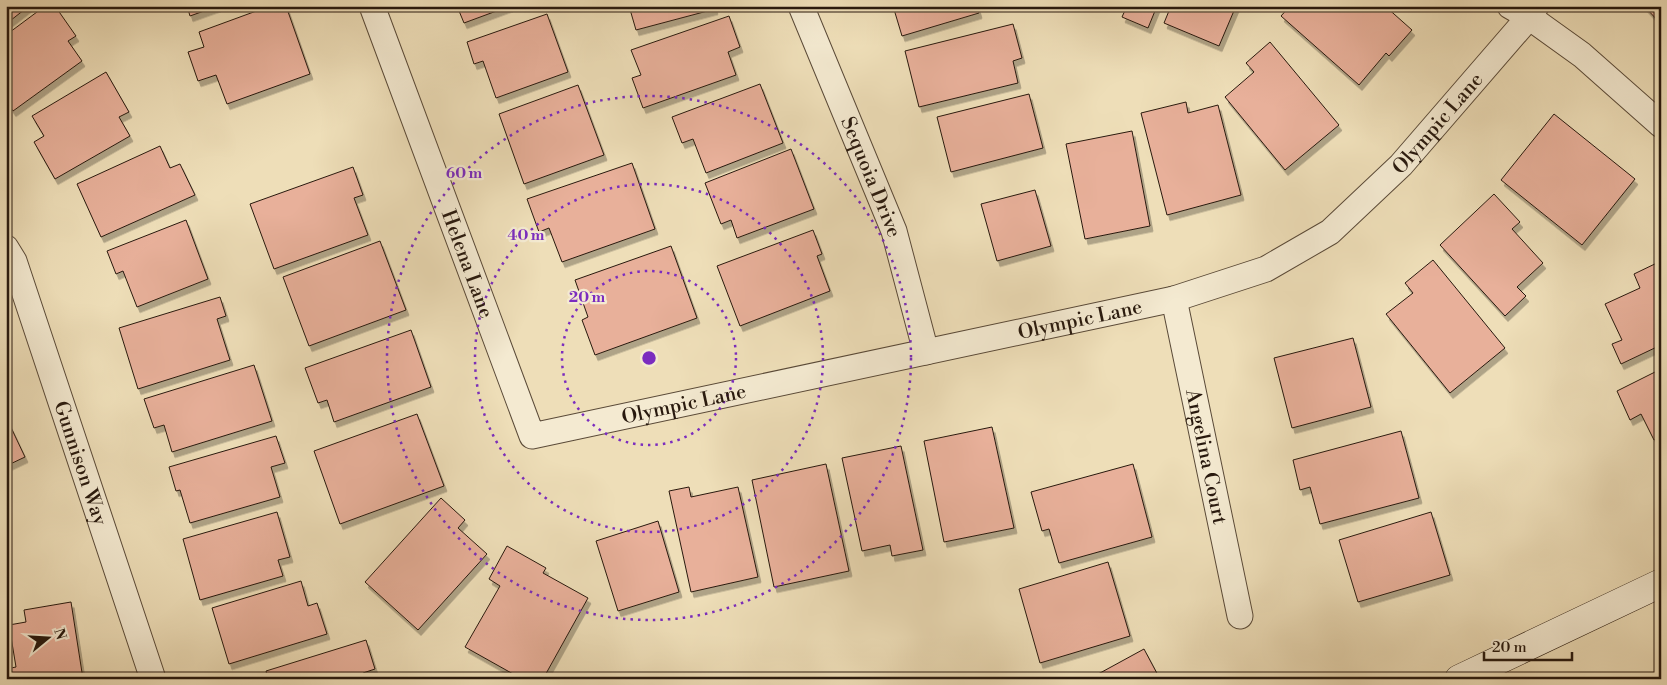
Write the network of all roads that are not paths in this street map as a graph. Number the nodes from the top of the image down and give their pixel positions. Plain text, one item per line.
1 (372, 6) edge
2 (801, 6) edge
3 (1525, 10) edge
4 (1661, 125) edge
5 (9, 258) edge
6 (1174, 299) junction
7 (926, 352) junction
8 (532, 436) joint
9 (1661, 583) edge
10 (1240, 616) dead end
11 (153, 679) edge
12 (1459, 679) edge

1 - 8 street, Helena Lane
2 - 7 street, Sequoia Drive
3 - 4 street
3 - 6 street, Olympic Lane
5 - 11 street, Gunnison Way
6 - 7 street, Olympic Lane
6 - 10 street, Angelina Court
7 - 8 street, Olympic Lane
9 - 12 street

